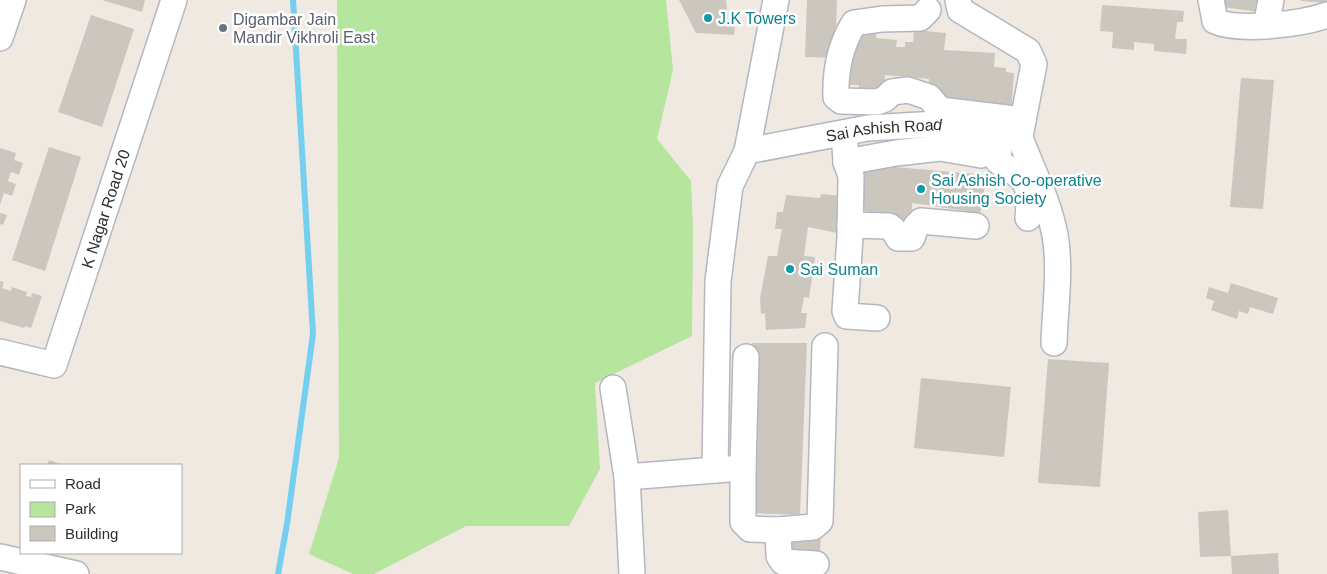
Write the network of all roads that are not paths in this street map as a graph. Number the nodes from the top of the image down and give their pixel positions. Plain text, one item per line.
1 (13, 0) edge
2 (174, 0) edge
3 (776, 0) edge
4 (900, 0) edge
5 (1211, 0) edge
6 (1271, 0) edge
7 (959, 5) edge
8 (928, 10) junction
9 (1327, 14) edge
10 (1266, 26) junction
11 (0, 38) edge
12 (1014, 131) junction
13 (843, 134) junction
14 (747, 151) junction
15 (982, 155) dead end
16 (846, 162) junction
17 (1028, 218) dead end
18 (850, 225) junction
19 (976, 226) dead end
20 (877, 318) dead end
21 (1054, 343) dead end
22 (825, 346) dead end
23 (0, 352) edge
24 (746, 357) dead end
25 (613, 388) dead end
26 (824, 422) junction
27 (743, 468) junction
28 (715, 470) junction
29 (626, 477) junction
30 (752, 523) dead end
31 (778, 530) junction
32 (0, 556) edge
33 (816, 564) dead end
34 (35, 570) edge
35 (76, 574) edge
36 (632, 574) edge

1 - 11 street
2 - 23 street, K Nagar Road 20
3 - 14 street
4 - 8 street
5 - 10 street
6 - 10 street
7 - 8 street
7 - 12 street
8 - 12 street
9 - 10 street
12 - 13 street, Sai Ashish Road
12 - 17 street
12 - 21 street
13 - 14 street, Sai Ashish Road
13 - 16 street
14 - 28 street
15 - 16 street
16 - 18 street
18 - 19 street
18 - 20 street
22 - 26 street
24 - 27 street
25 - 29 street
26 - 30 street
26 - 31 street
27 - 28 street
27 - 31 street
28 - 29 street
29 - 36 street
31 - 33 street
32 - 34 street
34 - 35 street

